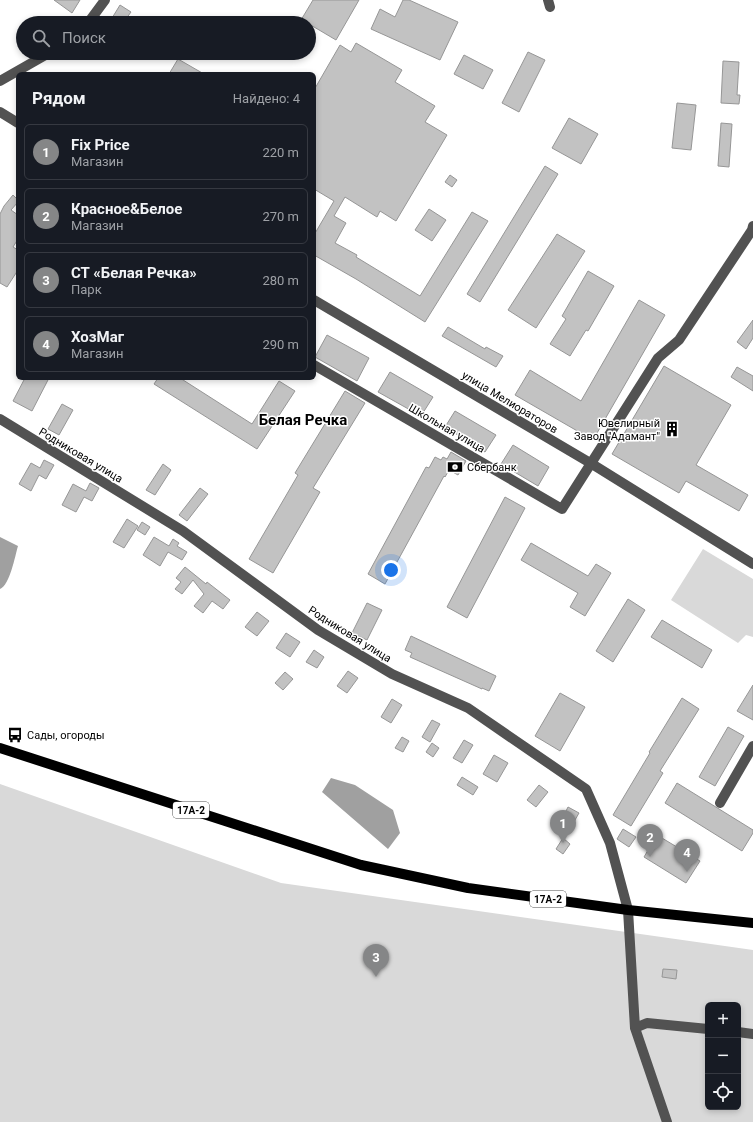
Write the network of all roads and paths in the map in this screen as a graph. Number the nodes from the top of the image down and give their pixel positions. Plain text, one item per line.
1 (105, 0) edge
2 (93, 16) edge
3 (37, 60) edge
4 (0, 81) edge
5 (0, 112) edge
6 (16, 122) edge
7 (753, 226) edge
8 (316, 301) edge
9 (316, 366) edge
10 (0, 419) edge
11 (592, 464) junction
12 (753, 564) edge
13 (753, 746) edge
14 (0, 748) edge
15 (720, 803) dead end
16 (628, 910) junction
17 (753, 923) edge
18 (635, 1028) junction
19 (705, 1029) edge
20 (741, 1032) edge
21 (753, 1034) edge
22 (667, 1122) edge

1 - 2 street
3 - 4 street
5 - 6 street
7 - 11 street
8 - 11 street, улица Мелиораторов
9 - 11 street, Школьная улица
10 - 16 street, Родниковая улица
11 - 12 street, улица Мелиораторов
13 - 15 street
14 - 16 main road, 17А-2
16 - 17 main road, 17А-2
16 - 18 street, Родниковая улица
18 - 19 street
18 - 22 street, Родниковая улица
20 - 21 street

